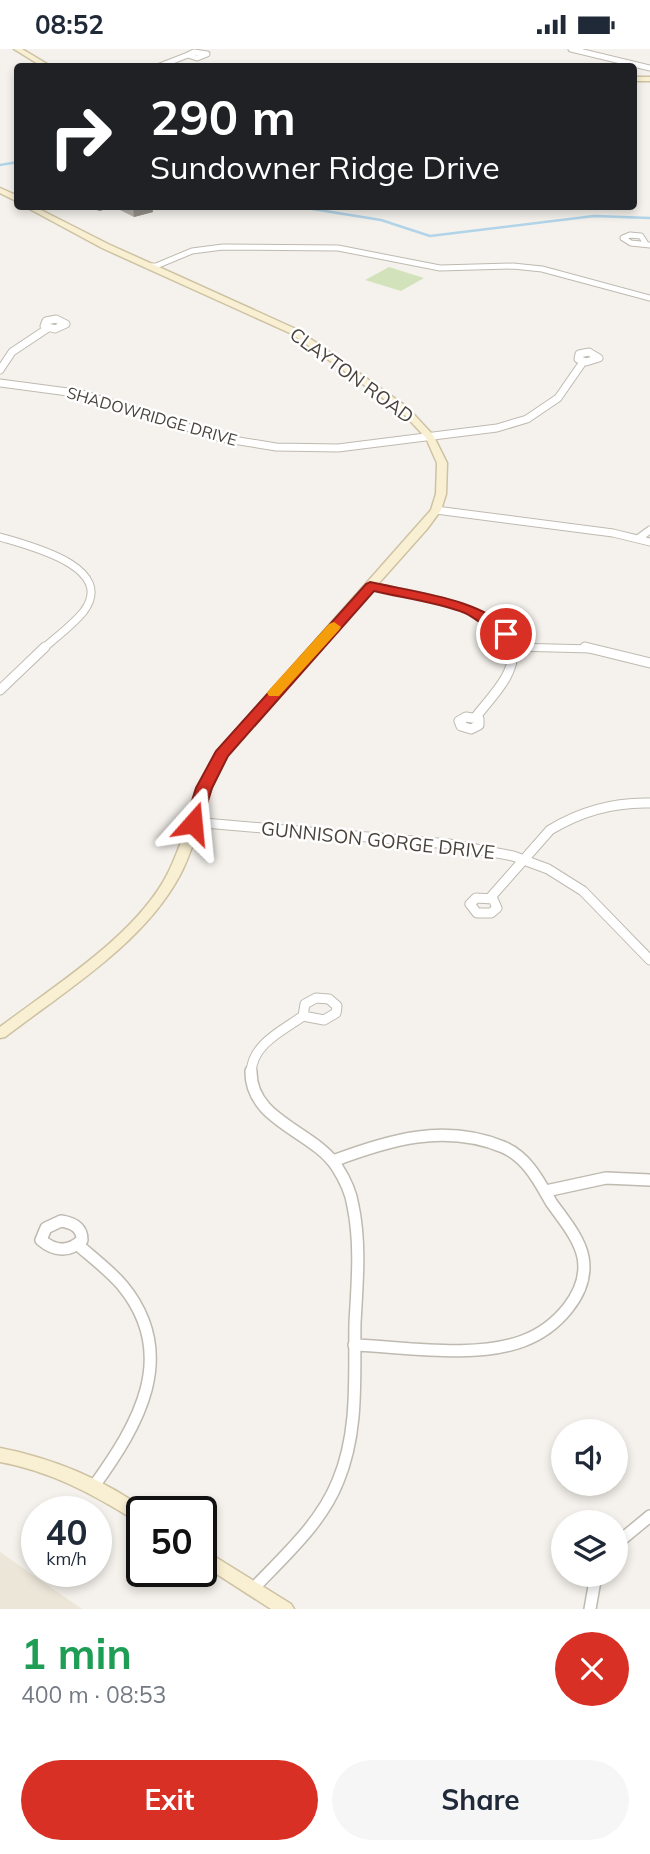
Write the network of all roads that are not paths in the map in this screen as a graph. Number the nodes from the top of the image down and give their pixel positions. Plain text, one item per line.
1 (571, 49) edge
2 (20, 50) edge
3 (188, 55) dead end
4 (42, 63) edge
5 (168, 63) edge
6 (629, 63) edge
7 (36, 210) edge
8 (149, 266) junction
9 (650, 298) edge
10 (48, 328) dead end
11 (583, 362) dead end
12 (0, 369) edge
13 (0, 383) edge
14 (430, 437) junction
15 (436, 510) junction
16 (650, 530) edge
17 (0, 537) edge
18 (639, 538) junction
19 (650, 542) edge
20 (370, 586) junction
21 (513, 647) junction
22 (650, 663) edge
23 (0, 677) edge
24 (10, 680) junction
25 (0, 690) edge
26 (475, 717) dead end
27 (650, 803) edge
28 (193, 823) junction
29 (523, 859) junction
30 (490, 898) dead end
31 (650, 960) edge
32 (303, 1016) dead end
33 (0, 1034) edge
34 (333, 1161) junction
35 (650, 1180) edge
36 (546, 1191) junction
37 (78, 1245) dead end
38 (354, 1345) junction
39 (0, 1455) edge
40 (94, 1486) junction
41 (126, 1506) edge
42 (650, 1515) edge
43 (628, 1534) edge
44 (217, 1565) edge
45 (594, 1587) edge
46 (253, 1589) junction
47 (285, 1609) edge
48 (590, 1609) edge

1 - 6 street
2 - 4 main road
3 - 5 street
7 - 8 main road, CLAYTON ROAD
8 - 9 street
8 - 14 main road, CLAYTON ROAD
10 - 12 street
11 - 14 street, SHADOWRIDGE DRIVE
13 - 14 street, SHADOWRIDGE DRIVE
14 - 15 main road, CLAYTON ROAD
15 - 18 street
15 - 20 main road, CLAYTON ROAD
16 - 18 street
17 - 24 street
18 - 19 street
20 - 21 street
20 - 28 main road, CLAYTON ROAD
21 - 22 street
21 - 26 street
23 - 24 street
24 - 25 street
27 - 29 street
28 - 29 street, GUNNISON GORGE DRIVE
28 - 33 main road, CLAYTON ROAD
29 - 30 street
29 - 31 street, GUNNISON GORGE DRIVE
32 - 34 street
34 - 36 street
34 - 38 street
35 - 36 street
36 - 38 street
37 - 40 street
38 - 46 street
39 - 40 main road
40 - 41 main road
42 - 43 street
44 - 46 main road
45 - 48 street
46 - 47 main road

